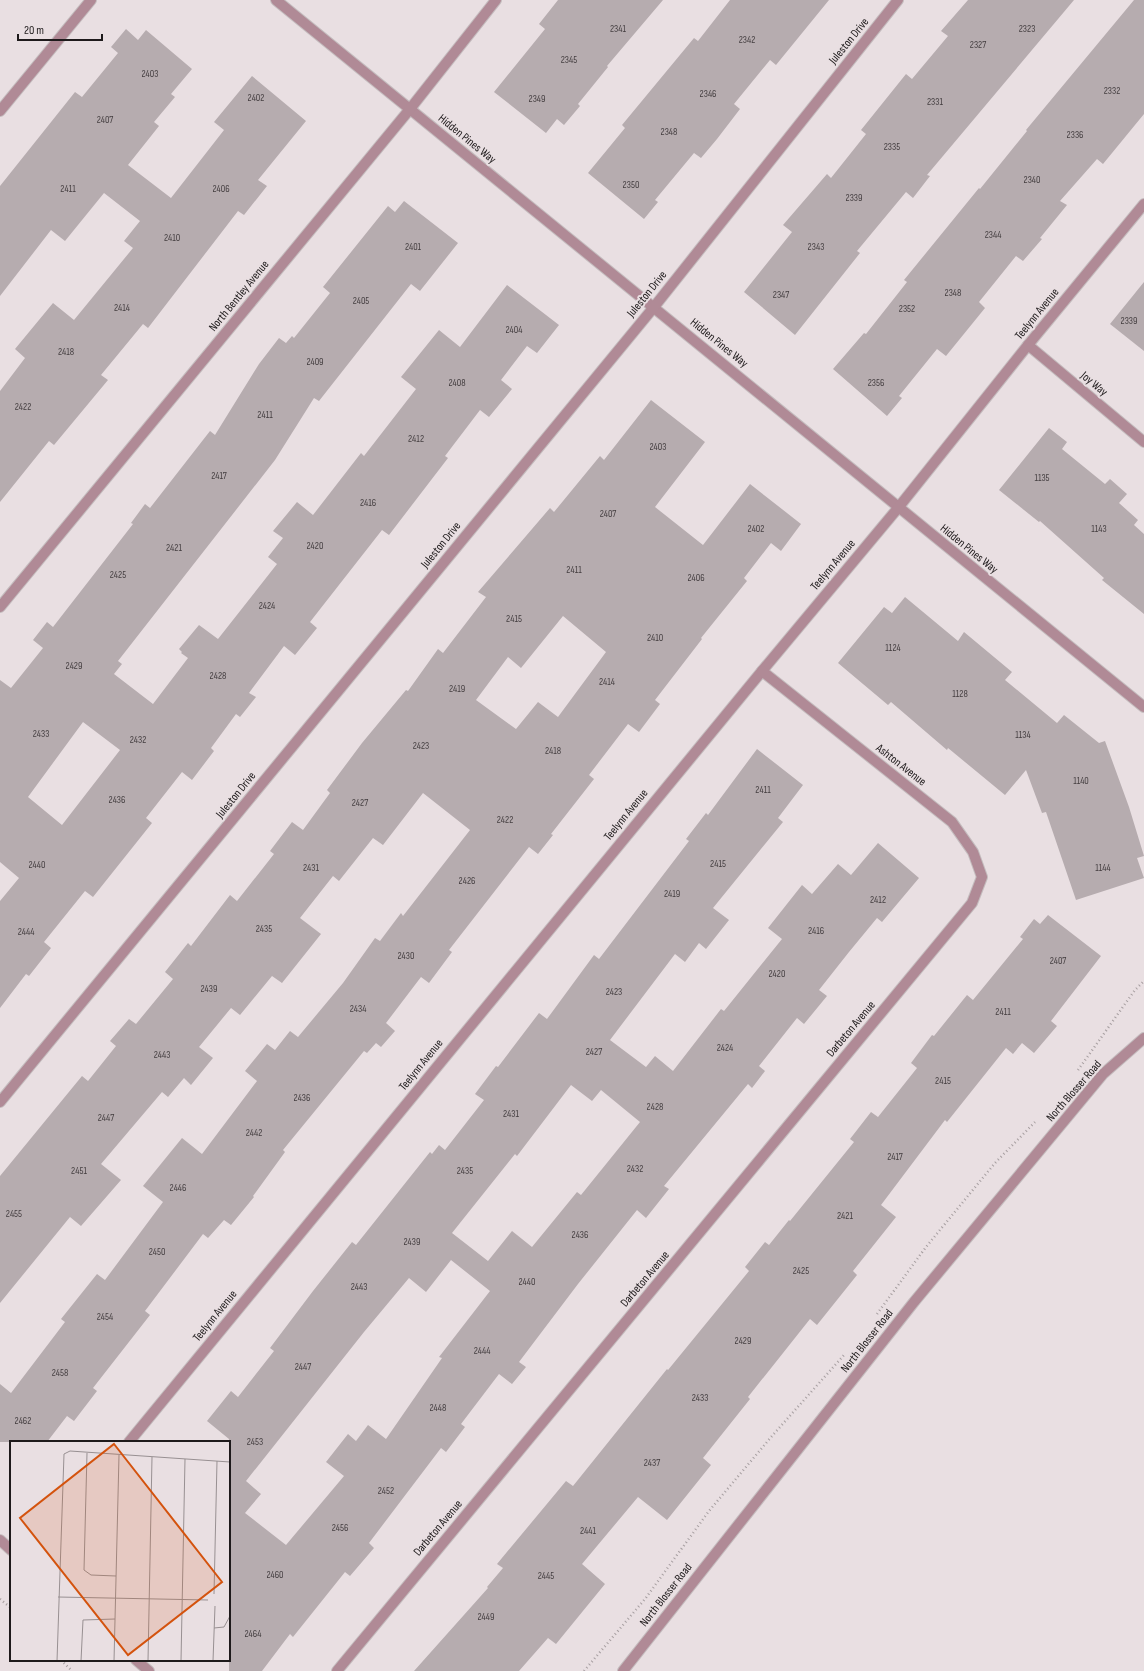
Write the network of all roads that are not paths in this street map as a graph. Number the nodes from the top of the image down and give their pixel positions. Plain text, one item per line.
1 (90, 0) edge
2 (276, 0) edge
3 (496, 0) edge
4 (898, 0) edge
5 (410, 109) junction
6 (0, 111) edge
7 (1144, 204) edge
8 (654, 307) junction
9 (1028, 345) junction
10 (1144, 442) edge
11 (898, 508) junction
12 (0, 607) edge
13 (762, 671) junction
14 (1144, 707) edge
15 (972, 903) joint
16 (1144, 1038) edge
17 (0, 1102) edge
18 (130, 1441) edge
19 (0, 1540) edge
20 (10, 1549) edge
21 (137, 1661) edge
22 (149, 1671) edge
23 (337, 1671) edge
24 (623, 1671) edge

1 - 6 street
2 - 5 street, Hidden Pines Way
3 - 5 street, North Bentley Avenue
4 - 8 street, Juleston Drive
5 - 8 street, Hidden Pines Way
5 - 12 street, North Bentley Avenue
7 - 9 street, Teelynn Avenue
8 - 11 street, Hidden Pines Way
8 - 17 street, Juleston Drive
9 - 10 street, Joy Way
9 - 11 street, Teelynn Avenue
11 - 13 street, Teelynn Avenue
11 - 14 street, Hidden Pines Way
13 - 15 street, Ashton Avenue
13 - 18 street, Teelynn Avenue
15 - 23 street, Darbeton Avenue
16 - 24 street, North Blosser Road
19 - 20 street
21 - 22 street

